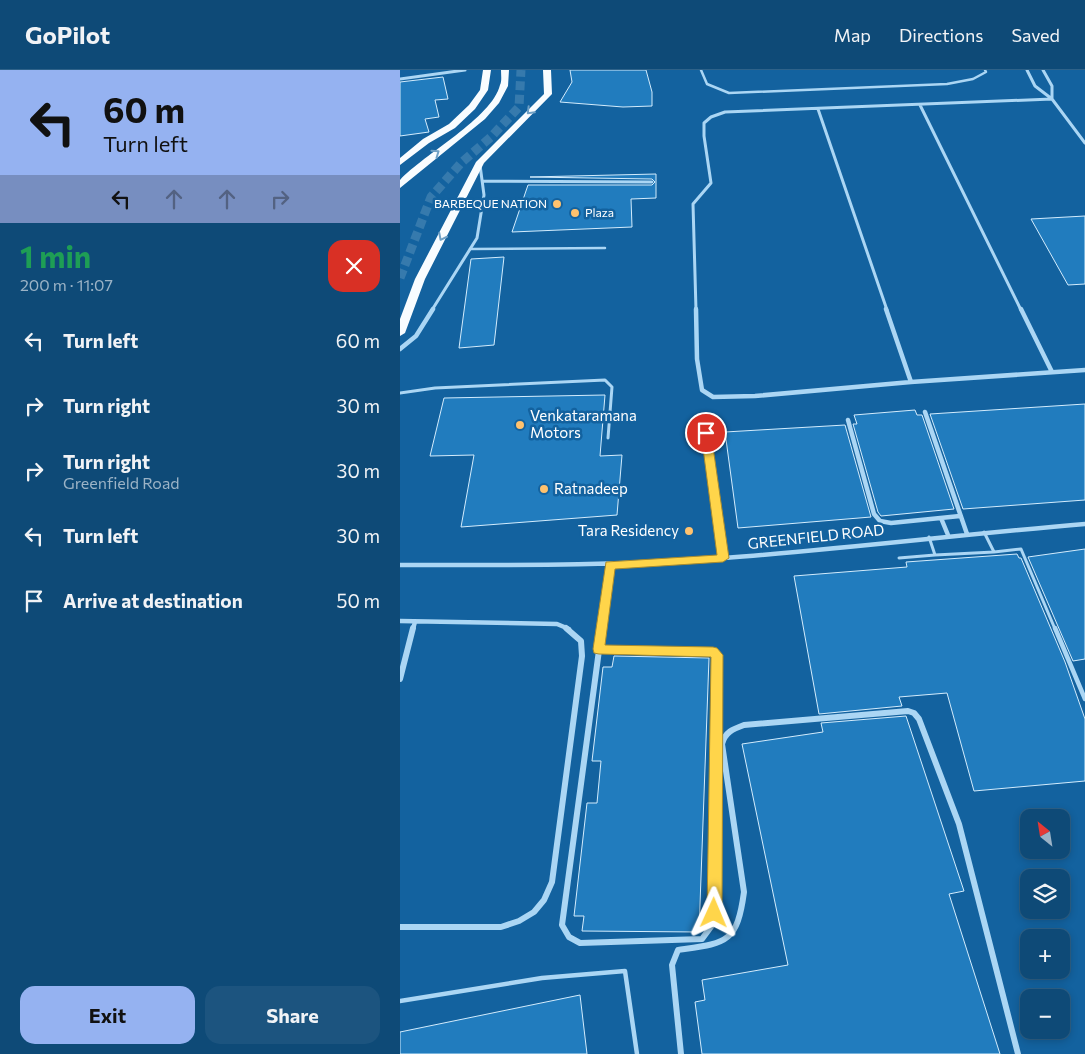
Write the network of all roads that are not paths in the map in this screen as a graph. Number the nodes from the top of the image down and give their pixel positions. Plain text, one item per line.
1 (465, 70) edge
2 (487, 70) edge
3 (505, 70) edge
4 (546, 70) edge
5 (701, 70) edge
6 (985, 70) edge
7 (1027, 70) edge
8 (1043, 70) edge
9 (400, 79) edge
10 (1052, 99) junction
11 (920, 104) junction
12 (818, 109) junction
13 (1085, 143) edge
14 (400, 162) edge
15 (480, 162) junction
16 (482, 181) junction
17 (652, 182) dead end
18 (400, 185) edge
19 (605, 248) dead end
20 (470, 249) junction
21 (400, 333) edge
22 (400, 349) edge
23 (1085, 370) edge
24 (1052, 372) junction
25 (911, 382) junction
26 (400, 394) edge
27 (925, 412) dead end
28 (848, 420) dead end
29 (706, 433) dead end
30 (608, 438) dead end
31 (960, 516) junction
32 (942, 518) junction
33 (1085, 524) edge
34 (984, 532) junction
35 (967, 534) junction
36 (948, 535) junction
37 (929, 538) junction
38 (994, 552) junction
39 (935, 555) junction
40 (723, 558) junction
41 (898, 558) dead end
42 (400, 565) edge
43 (610, 565) junction
44 (400, 622) edge
45 (415, 622) junction
46 (599, 649) junction
47 (400, 679) edge
48 (1085, 699) edge
49 (400, 927) edge
50 (400, 1001) edge
51 (637, 1054) edge
52 (681, 1054) edge
53 (1018, 1054) edge

1 - 9 street
2 - 14 main road
18 -> 3 main road
4 -> 15 main road
5 - 6 lane
7 - 10 street
8 - 10 street
10 - 11 street
10 - 13 street
11 - 12 street
11 - 24 street
12 - 25 street
12 - 25 street
15 - 16 street
15 -> 21 main road
16 - 17 street
16 - 20 street
19 - 20 lane
20 - 22 street
23 - 24 street
24 - 25 street
26 - 30 lane
27 - 31 street
28 - 32 street
29 - 40 lane
31 - 32 street
31 - 35 street
32 - 36 street
33 - 34 street, GREENFIELD ROAD
34 - 35 street, GREENFIELD ROAD
34 - 38 lane
35 - 36 street, GREENFIELD ROAD
36 - 37 street, GREENFIELD ROAD
37 - 39 lane
37 - 40 street, GREENFIELD ROAD
38 - 39 lane
38 - 48 lane
39 - 41 lane
40 - 43 street, GREENFIELD ROAD
42 - 43 street, GREENFIELD ROAD
43 - 46 street
44 - 45 street
45 - 47 street
45 - 49 street
46 - 46 street
50 - 51 lane
52 - 53 street

